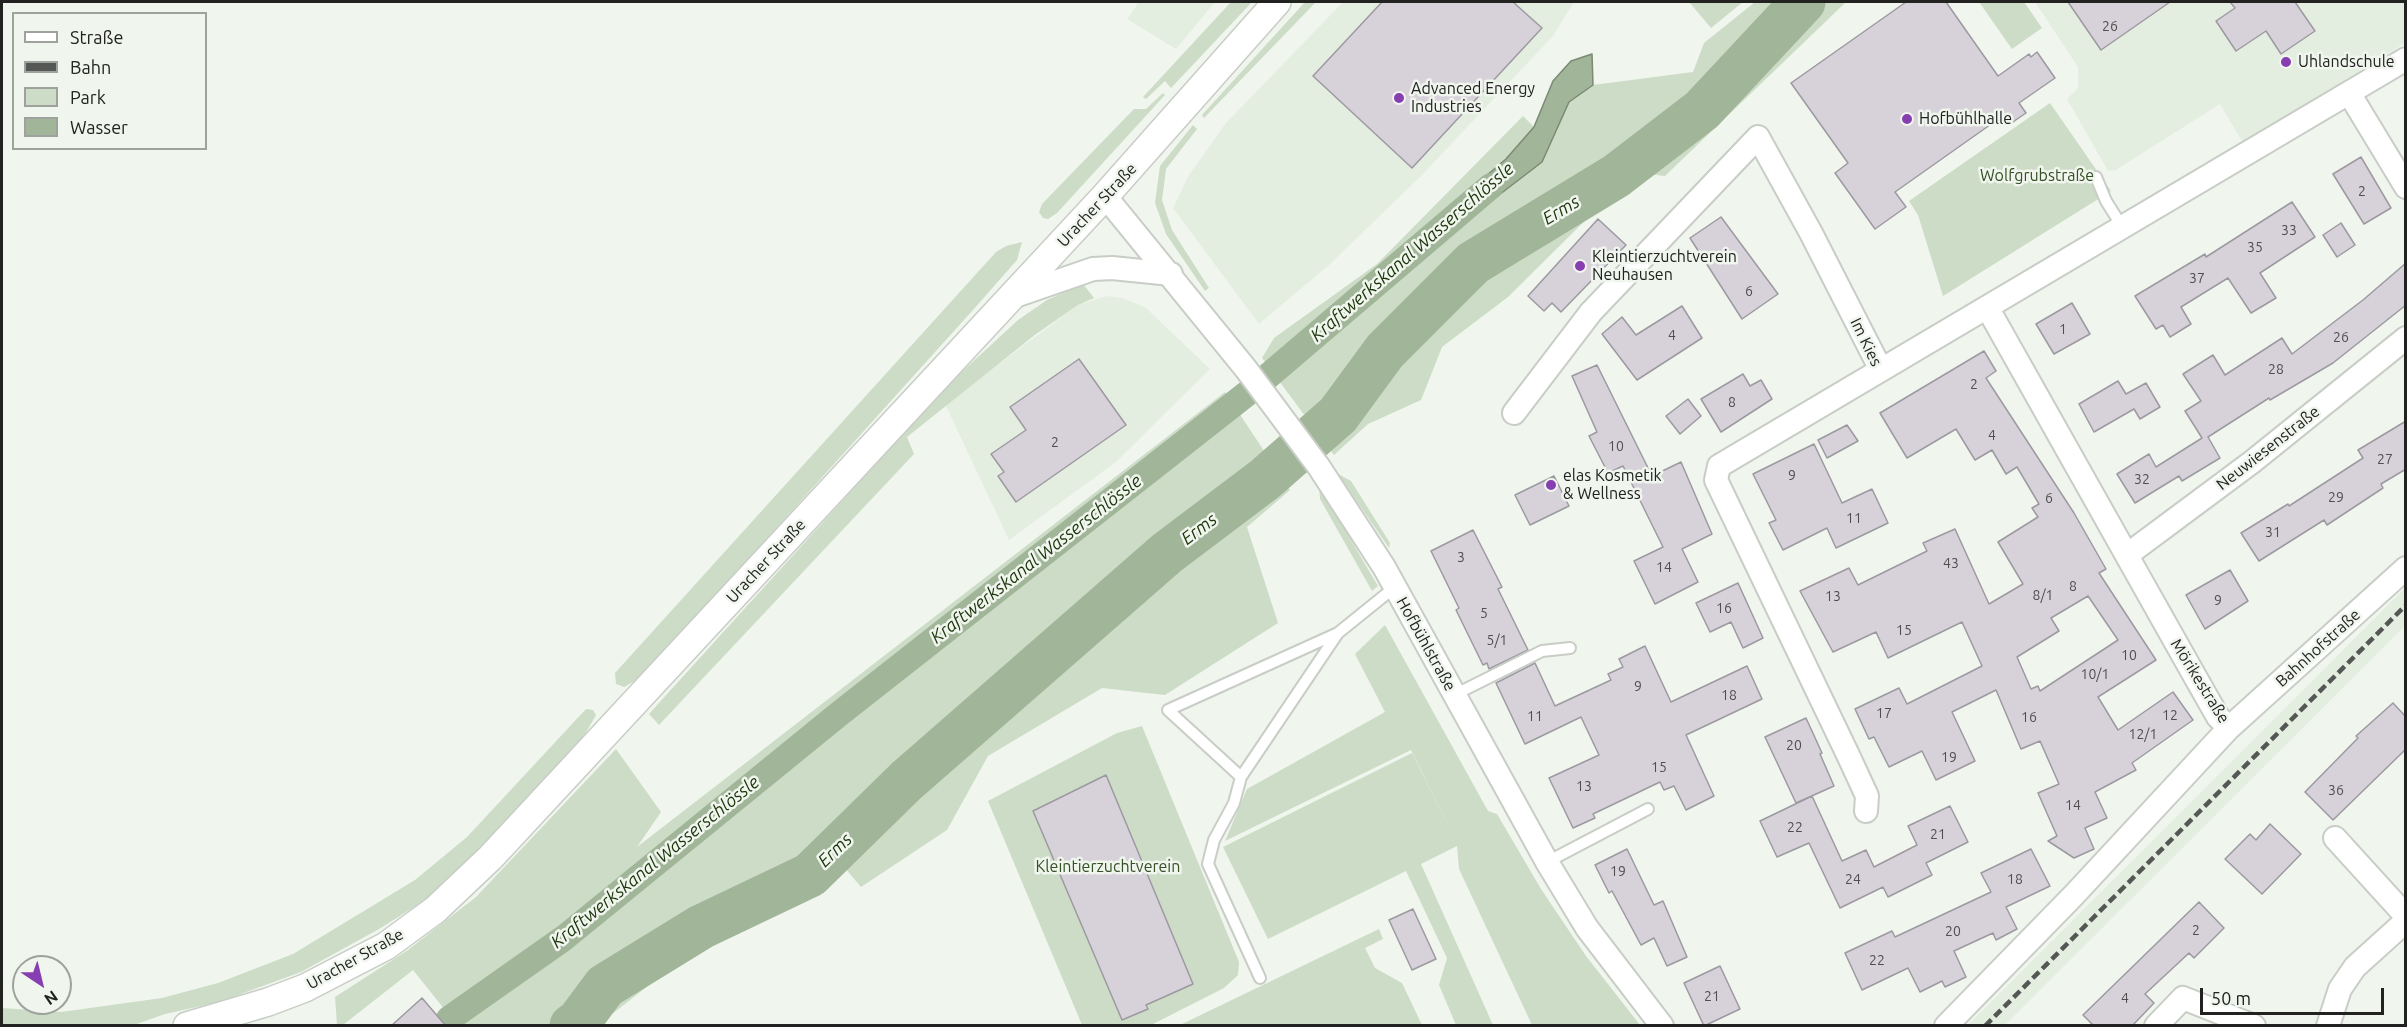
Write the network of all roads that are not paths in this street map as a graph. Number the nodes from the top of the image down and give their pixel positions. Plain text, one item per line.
1 (1277, 2) edge
2 (2406, 59) edge
3 (2349, 93) junction
4 (2096, 177) dead end
5 (2406, 187) edge
6 (1105, 196) junction
7 (2123, 228) junction
8 (1171, 274) junction
9 (1011, 297) junction
10 (1987, 307) junction
11 (2406, 338) edge
12 (1881, 370) junction
13 (1514, 413) dead end
14 (2127, 555) junction
15 (2406, 568) edge
16 (1395, 587) junction
17 (1338, 633) junction
18 (1570, 648) dead end
19 (1454, 695) junction
20 (2229, 728) junction
21 (1241, 777) junction
22 (1648, 809) dead end
23 (1866, 811) dead end
24 (2335, 838) dead end
25 (1547, 862) junction
26 (2406, 916) edge
27 (2406, 921) edge
28 (1260, 978) dead end
29 (187, 1026) edge
30 (1662, 1026) edge
31 (1946, 1026) edge
32 (2156, 1026) edge
33 (2254, 1026) edge
34 (2328, 1026) edge

1 - 6 street, Uracher Straße
2 - 3 street
3 - 5 street
3 - 7 street
4 - 7 lane
6 - 8 street, Hofbühlstraße
6 - 9 street, Uracher Straße
7 - 10 street
8 - 9 street
8 - 16 street, Hofbühlstraße
9 - 29 street, Uracher Straße
10 - 12 street
10 - 14 street, Mörikestraße
11 - 14 street, Neuwiesenstraße
12 - 13 street, Im Kies
12 - 23 street, Im Kies
14 - 20 street, Mörikestraße
15 - 20 street, Bahnhofstraße
16 - 17 lane
16 - 19 street, Hofbühlstraße
17 - 21 lane
17 - 21 lane
18 - 19 lane
19 - 25 street, Hofbühlstraße
20 - 31 street, Mörikestraße
21 - 28 lane
22 - 25 lane
24 - 26 street
25 - 30 street, Hofbühlstraße
27 - 34 street
32 - 33 street

